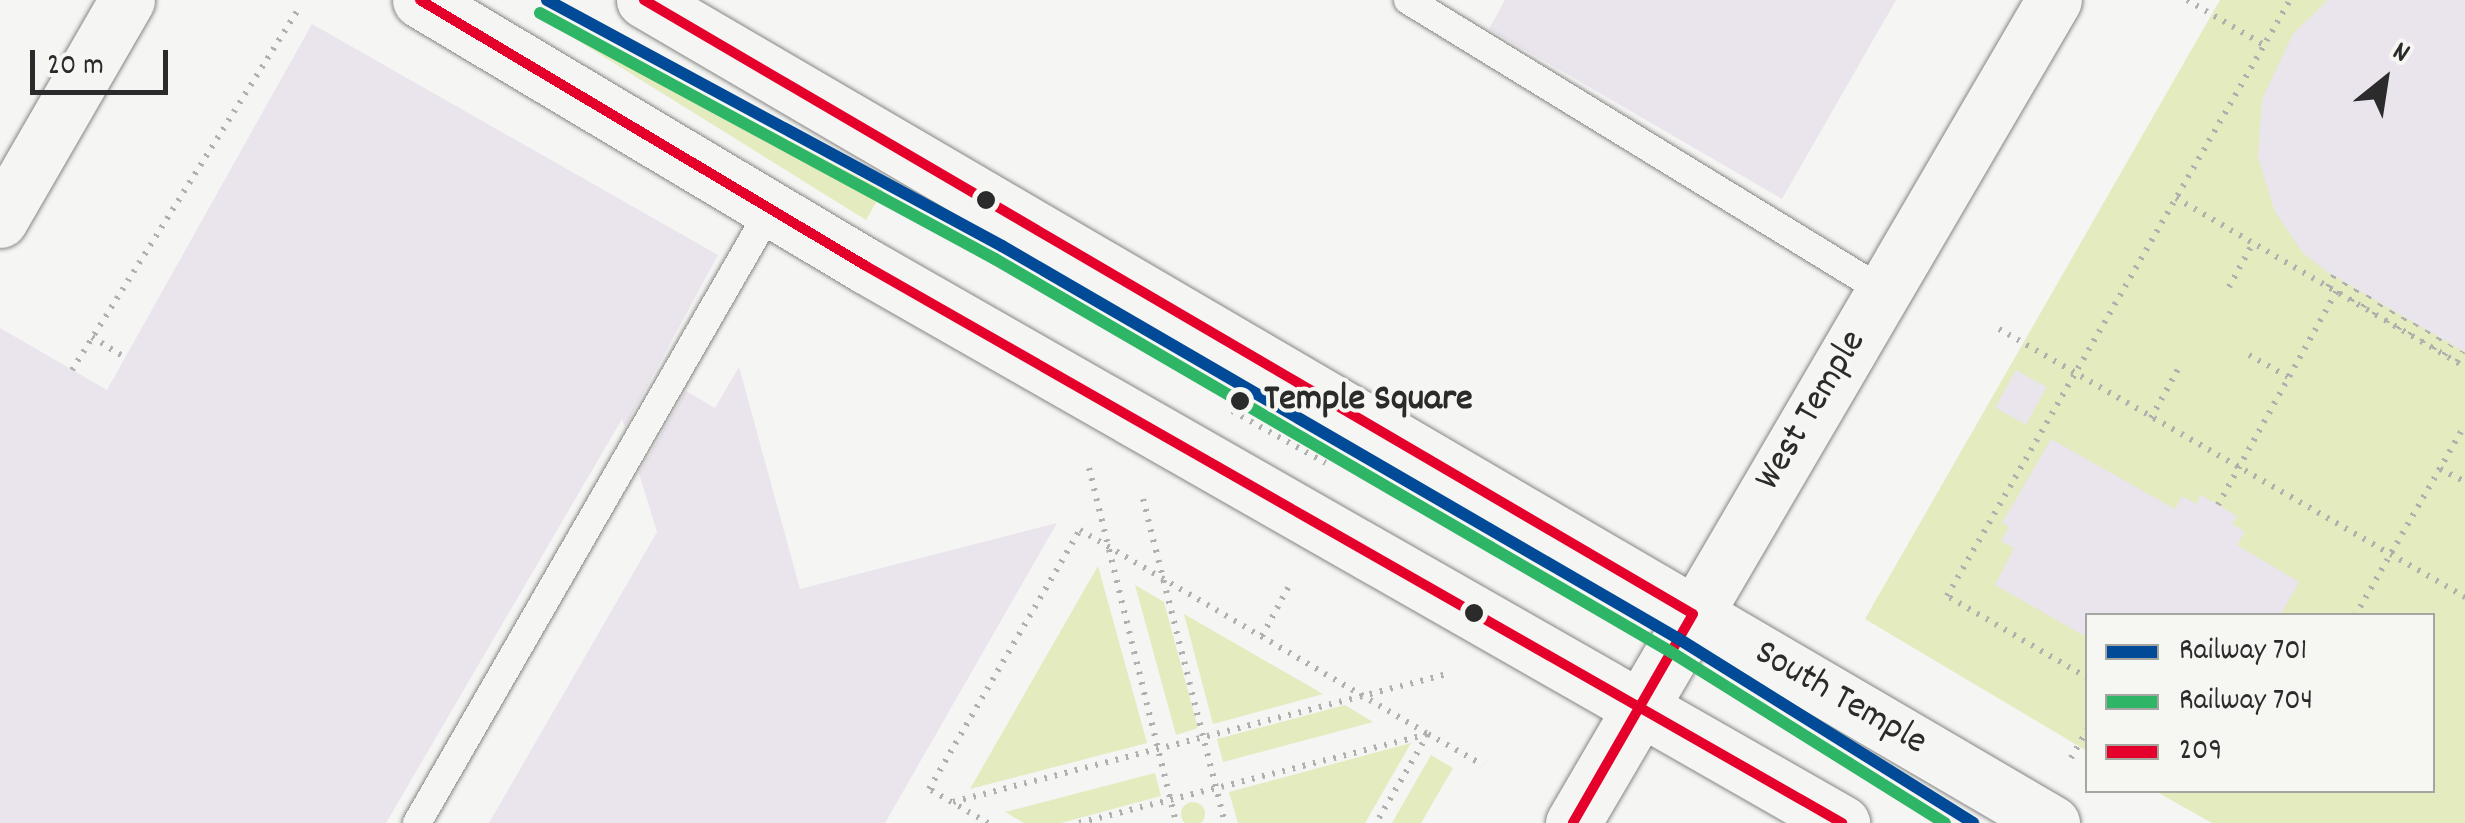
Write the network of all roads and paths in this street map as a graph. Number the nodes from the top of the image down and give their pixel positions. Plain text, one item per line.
1 (128, 0) edge
2 (420, 0) edge
3 (644, 0) edge
4 (1408, 0) edge
5 (2054, 0) edge
6 (2187, 0) edge
7 (2290, 0) edge
8 (297, 12) dead end
9 (2264, 45) junction
10 (2176, 198) junction
11 (770, 210) junction
12 (0, 220) edge
13 (2254, 243) junction
14 (2334, 275) dead end
15 (2346, 282) dead end
16 (2229, 287) dead end
17 (2328, 287) junction
18 (2358, 289) dead end
19 (1883, 291) junction
20 (2338, 293) junction
21 (2369, 296) dead end
22 (2352, 301) junction
23 (2382, 304) dead end
24 (2363, 308) junction
25 (2393, 310) dead end
26 (2374, 315) junction
27 (2405, 317) dead end
28 (2386, 322) junction
29 (2416, 324) dead end
30 (2398, 328) junction
31 (1999, 329) dead end
32 (2428, 331) dead end
33 (2410, 335) junction
34 (92, 338) junction
35 (2440, 338) dead end
36 (2422, 342) junction
37 (2450, 344) dead end
38 (2433, 349) junction
39 (2463, 352) edge
40 (2249, 355) dead end
41 (2444, 355) junction
42 (125, 358) dead end
43 (2456, 362) junction
44 (2465, 367) edge
45 (2178, 369) dead end
46 (72, 370) dead end
47 (2076, 374) junction
48 (2290, 378) junction
49 (1214, 402) dead end
50 (2150, 418) junction
51 (2465, 425) edge
52 (1334, 466) dead end
53 (2238, 466) junction
54 (1089, 468) dead end
55 (2440, 469) junction
56 (2465, 482) edge
57 (1143, 499) dead end
58 (2218, 504) dead end
59 (1108, 546) junction
60 (2393, 555) junction
61 (1163, 578) junction
62 (1290, 584) dead end
63 (2465, 597) edge
64 (2357, 613) edge
65 (1693, 614) junction
66 (1262, 636) junction
67 (1447, 674) dead end
68 (2085, 676) edge
69 (1364, 696) junction
70 (1638, 710) junction
71 (2085, 733) edge
72 (1428, 734) junction
73 (1204, 737) junction
74 (1158, 748) junction
75 (2071, 758) dead end
76 (1483, 765) dead end
77 (1216, 788) junction
78 (1170, 800) junction
79 (952, 802) junction
80 (417, 823) edge
81 (988, 823) edge
82 (1079, 823) edge
83 (1176, 823) edge
84 (1225, 823) edge
85 (1376, 823) edge
86 (1573, 823) edge
87 (1842, 823) edge
88 (2052, 823) edge

1 - 12 street
2 - 11 street
3 - 65 street, South Temple
4 - 19 lane
5 - 19 street, West Temple
6 - 9 path
7 - 9 path
8 - 34 path
9 - 10 path
10 - 13 path
10 - 47 path
11 - 70 street
11 - 80 lane
13 - 16 path
13 - 17 path
14 - 17 path
15 - 20 path
17 - 20 path
18 - 22 path
19 - 65 street, West Temple
20 - 22 path
20 - 48 path
21 - 24 path
22 - 24 path
23 - 26 path
24 - 26 path
25 - 28 path
26 - 28 path
27 - 30 path
28 - 30 path
29 - 33 path
30 - 33 path
31 - 47 path
32 - 36 path
33 - 36 path
34 - 42 path
34 - 46 path
35 - 38 path
36 - 38 path
37 - 41 path
38 - 41 path
39 - 43 path
40 - 48 path
41 - 43 path
43 - 44 path
45 - 50 path
47 - 50 path
47 - 68 path
48 - 53 path
49 - 52 path
50 - 53 path
51 - 55 path
53 - 58 path
53 - 60 path
54 - 59 path
55 - 56 path
55 - 60 path
57 - 61 path
59 - 61 path
59 - 74 path
59 - 79 path
60 - 63 path
60 - 64 path
61 - 66 path
61 - 73 path
62 - 66 path
65 - 70 street, West Temple
65 - 88 street, South Temple
66 - 69 path
67 - 69 path
69 - 72 path
69 - 73 path
70 - 86 street, West Temple
70 - 87 street
71 - 75 path
72 - 76 path
72 - 77 path
72 - 85 path
73 - 74 path
73 - 77 path
74 - 78 path
74 - 79 path
77 - 78 path
77 - 84 path
78 - 82 path
78 - 83 path
79 - 81 path

